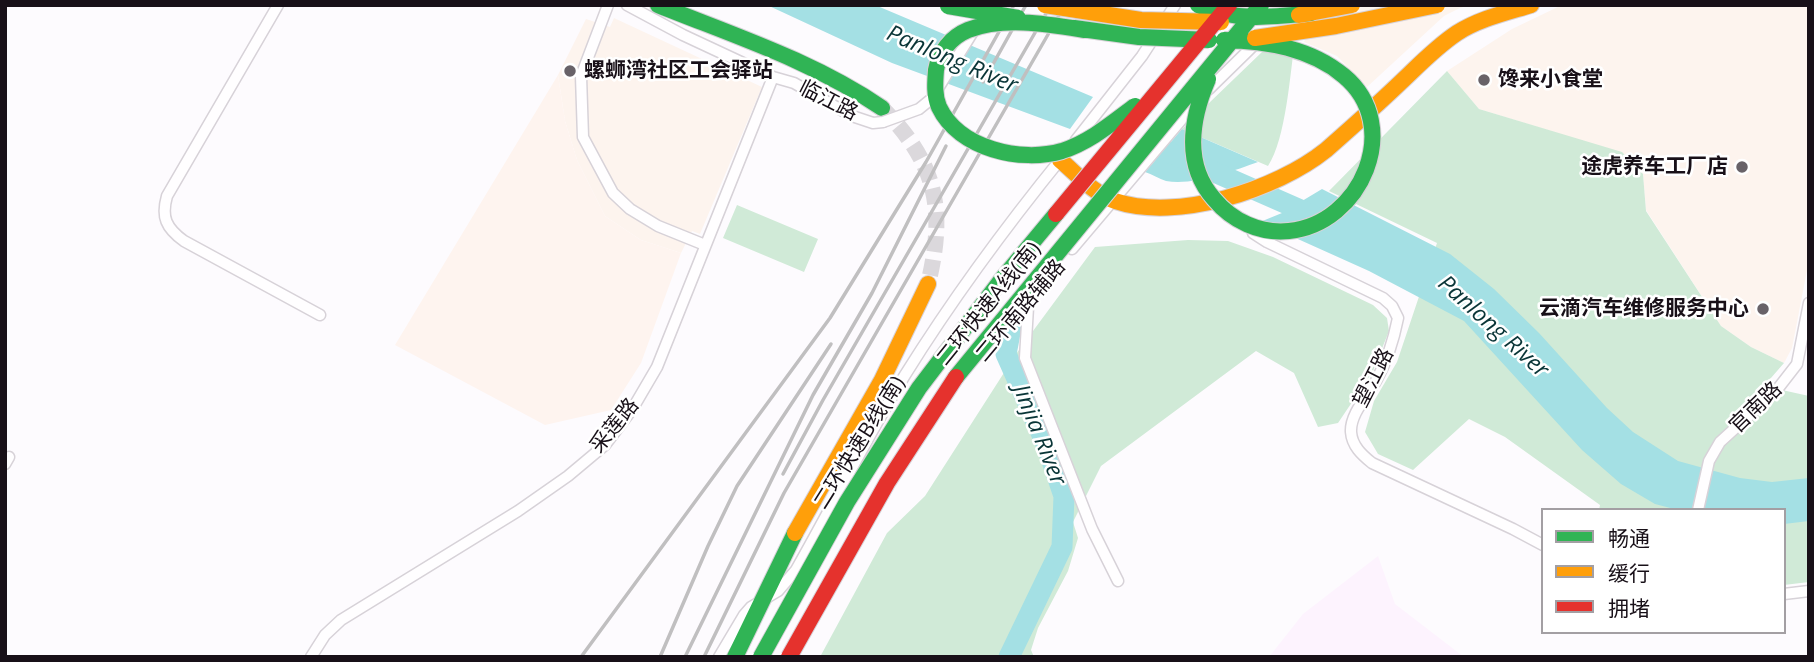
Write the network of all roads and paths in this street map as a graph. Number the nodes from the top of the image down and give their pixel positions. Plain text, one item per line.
1 (278, 5) edge
2 (608, 5) edge
3 (627, 5) edge
4 (658, 5) edge
5 (944, 5) edge
6 (986, 5) edge
7 (1045, 5) edge
8 (1175, 5) edge
9 (1198, 5) edge
10 (1229, 5) edge
11 (1261, 5) edge
12 (1295, 5) edge
13 (1352, 5) edge
14 (1437, 5) edge
15 (1531, 5) edge
16 (1311, 13) junction
17 (1085, 30) junction
18 (1239, 32) junction
19 (1203, 41) junction
20 (773, 77) junction
21 (882, 115) junction
22 (1060, 160) junction
23 (1114, 200) junction
24 (1214, 201) junction
25 (705, 245) junction
26 (928, 284) tunnel mouth
27 (1034, 294) junction
28 (1809, 303) edge
29 (320, 315) dead end
30 (1698, 508) edge
31 (1541, 544) edge
32 (1118, 581) dead end
33 (1809, 591) edge
34 (1786, 594) edge
35 (763, 600) junction
36 (311, 657) edge
37 (719, 657) edge
38 (735, 657) edge
39 (761, 657) edge
40 (789, 657) edge
41 (799, 657) edge

1 - 29 street
2 - 25 street
3 - 20 street, 临江路
4 - 21 main road
5 - 17 main road, bridge
6 - 21 street, 临江路, bridge
7 - 16 main road, bridge
8 - 22 street
9 - 16 main road, bridge
10 - 19 main road, 二环快速B线(南), bridge
11 - 18 main road, 二环快速A线(南), bridge
12 - 23 street, 二环南路辅路
13 - 16 main road, bridge
14 - 19 main road, bridge
15 - 24 main road
17 - 19 main road, bridge
17 - 19 main road, bridge
18 - 19 main road, bridge
18 - 40 main road, 二环快速A线(南), bridge
19 - 39 main road, 二环快速B线(南), bridge
20 - 21 street, 临江路
20 - 25 street, 采莲路
22 - 23 main road
22 - 35 street
23 - 24 main road
23 - 27 street, 二环南路辅路
24 - 31 street, 望江路
25 - 36 street, 采莲路
26 - 35 main road
27 - 32 street
27 - 41 street, 二环南路辅路
28 - 30 street, 官南路
33 - 34 street
35 - 37 street
35 - 38 main road

